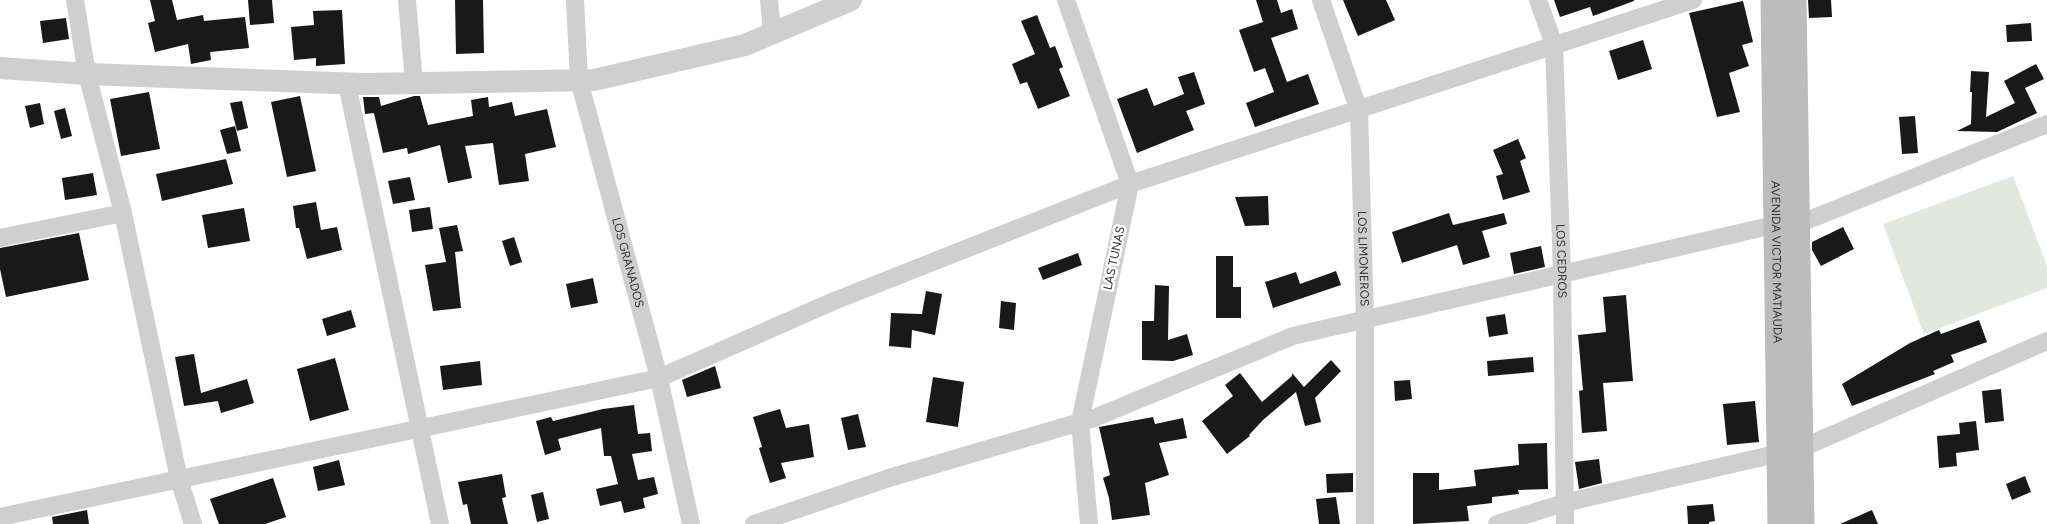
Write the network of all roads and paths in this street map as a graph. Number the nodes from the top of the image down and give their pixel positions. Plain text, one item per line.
1 (75, 0) edge
2 (407, 0) edge
3 (575, 0) edge
4 (769, 0) edge
5 (851, 0) edge
6 (1066, 0) edge
7 (1321, 0) edge
8 (1538, 0) edge
9 (1693, 0) edge
10 (1773, 0) edge
11 (1794, 0) edge
12 (772, 33) junction
13 (1554, 45) junction
14 (0, 68) edge
15 (88, 74) junction
16 (579, 80) junction
17 (414, 83) junction
18 (347, 84) junction
19 (1359, 111) junction
20 (2047, 124) edge
21 (1130, 184) junction
22 (123, 213) junction
23 (1785, 225) junction
24 (0, 238) edge
25 (1562, 273) junction
26 (1365, 320) junction
27 (2047, 341) edge
28 (659, 378) junction
29 (1080, 422) junction
30 (420, 428) junction
31 (1791, 450) junction
32 (179, 479) junction
33 (1564, 503) junction
34 (1, 518) edge
35 (193, 524) edge
36 (440, 524) edge
37 (691, 524) edge
38 (754, 524) edge
39 (1089, 524) edge
40 (1365, 524) edge
41 (1497, 524) edge
42 (1565, 524) edge
43 (1780, 524) edge
44 (1802, 524) edge

1 - 15 street
2 - 17 street
3 - 16 street, LOS GRANADOS
4 - 12 street
5 - 12 street
6 - 21 street
7 - 19 street, LOS LIMONEROS
8 - 13 street, LOS CEDROS
9 - 13 street
10 - 23 main road, AVENIDA VICTOR MATIAUDA
11 - 23 main road, AVENIDA VICTOR MATIAUDA
12 - 16 street
13 - 19 street
13 - 25 street, LOS CEDROS
14 - 15 street
15 - 18 street
15 - 22 street
16 - 17 street
16 - 28 street, LOS GRANADOS
17 - 18 street
18 - 30 street
19 - 21 street
19 - 26 street, LOS LIMONEROS
20 - 23 street
21 - 28 street
21 - 29 street, LAS TUNAS
22 - 24 street
22 - 32 street
23 - 25 street
23 - 31 main road, AVENIDA VICTOR MATIAUDA
25 - 26 street
25 - 33 street, LOS CEDROS
26 - 29 street
26 - 40 street, LOS LIMONEROS
27 - 31 street
28 - 30 street
28 - 37 street, LOS GRANADOS
29 - 38 street
29 - 39 street, LAS TUNAS
30 - 32 street
30 - 36 street
31 - 33 street
31 - 43 main road, AVENIDA VICTOR MATIAUDA
31 - 44 main road, AVENIDA VICTOR MATIAUDA
32 - 34 street
32 - 35 street
33 - 41 street
33 - 42 street, LOS CEDROS

